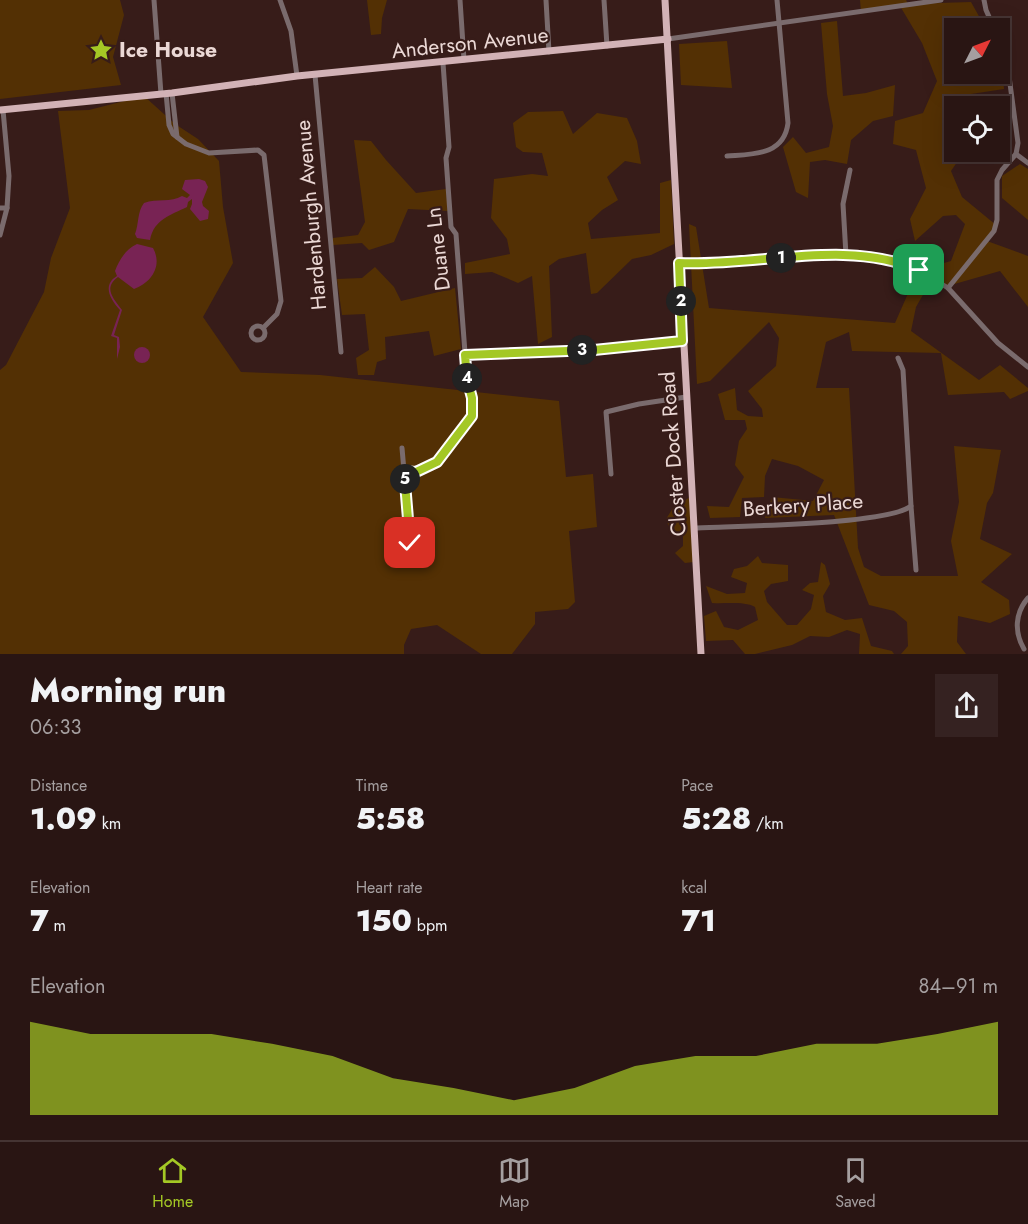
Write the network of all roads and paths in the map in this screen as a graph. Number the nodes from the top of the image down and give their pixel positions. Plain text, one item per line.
1 (154, 0) edge
2 (280, 0) edge
3 (460, 0) edge
4 (546, 0) edge
5 (604, 0) edge
6 (665, 0) edge
7 (777, 0) edge
8 (941, 0) edge
9 (984, 0) edge
10 (990, 18) edge
11 (779, 22) junction
12 (668, 39) junction
13 (607, 46) junction
14 (549, 52) junction
15 (464, 60) junction
16 (443, 63) junction
17 (315, 75) junction
18 (297, 76) junction
19 (1010, 84) edge
20 (166, 93) junction
21 (1, 110) edge
22 (1016, 154) junction
23 (726, 156) dead end
24 (1028, 163) edge
25 (849, 171) dead end
26 (3, 208) edge
27 (0, 235) edge
28 (846, 255) junction
29 (679, 263) junction
30 (948, 288) junction
31 (263, 328) dead end
32 (682, 341) junction
33 (341, 352) dead end
34 (465, 355) junction
35 (898, 358) dead end
36 (1028, 368) edge
37 (686, 397) junction
38 (402, 448) dead end
39 (404, 471) junction
40 (611, 474) dead end
41 (911, 506) junction
42 (695, 528) junction
43 (410, 543) dead end
44 (916, 570) dead end
45 (1028, 598) edge
46 (1024, 649) dead end
47 (701, 654) edge

1 - 20 street
2 - 18 street
3 - 15 street
4 - 14 street
5 - 13 street
6 - 12 main road, Closter Dock Road
7 - 11 street
8 - 11 street, Anderson Avenue
9 - 10 street
11 - 12 street, Anderson Avenue
11 - 23 street
12 - 13 main road, Anderson Avenue
12 - 29 main road, Closter Dock Road
13 - 14 main road, Anderson Avenue
14 - 15 main road, Anderson Avenue
15 - 16 main road, Anderson Avenue
16 - 17 main road, Anderson Avenue
16 - 34 street, Duane Ln
17 - 18 main road, Anderson Avenue
17 - 33 street, Hardenburgh Avenue
18 - 20 main road, Anderson Avenue
19 - 22 street
20 - 21 main road, Anderson Avenue
20 - 31 street
21 - 26 street
22 - 24 street
22 - 30 street
25 - 28 street
26 - 27 street
28 - 29 street
28 - 30 street
29 - 32 main road, Closter Dock Road
30 - 36 street
32 - 34 street
32 - 37 main road, Closter Dock Road
34 - 39 street, Duane Ln
35 - 41 street
37 - 40 street
37 - 42 main road, Closter Dock Road
38 - 39 street
39 - 43 street
41 - 42 street, Berkery Place
41 - 44 street
42 - 47 main road, Closter Dock Road
45 - 46 street

